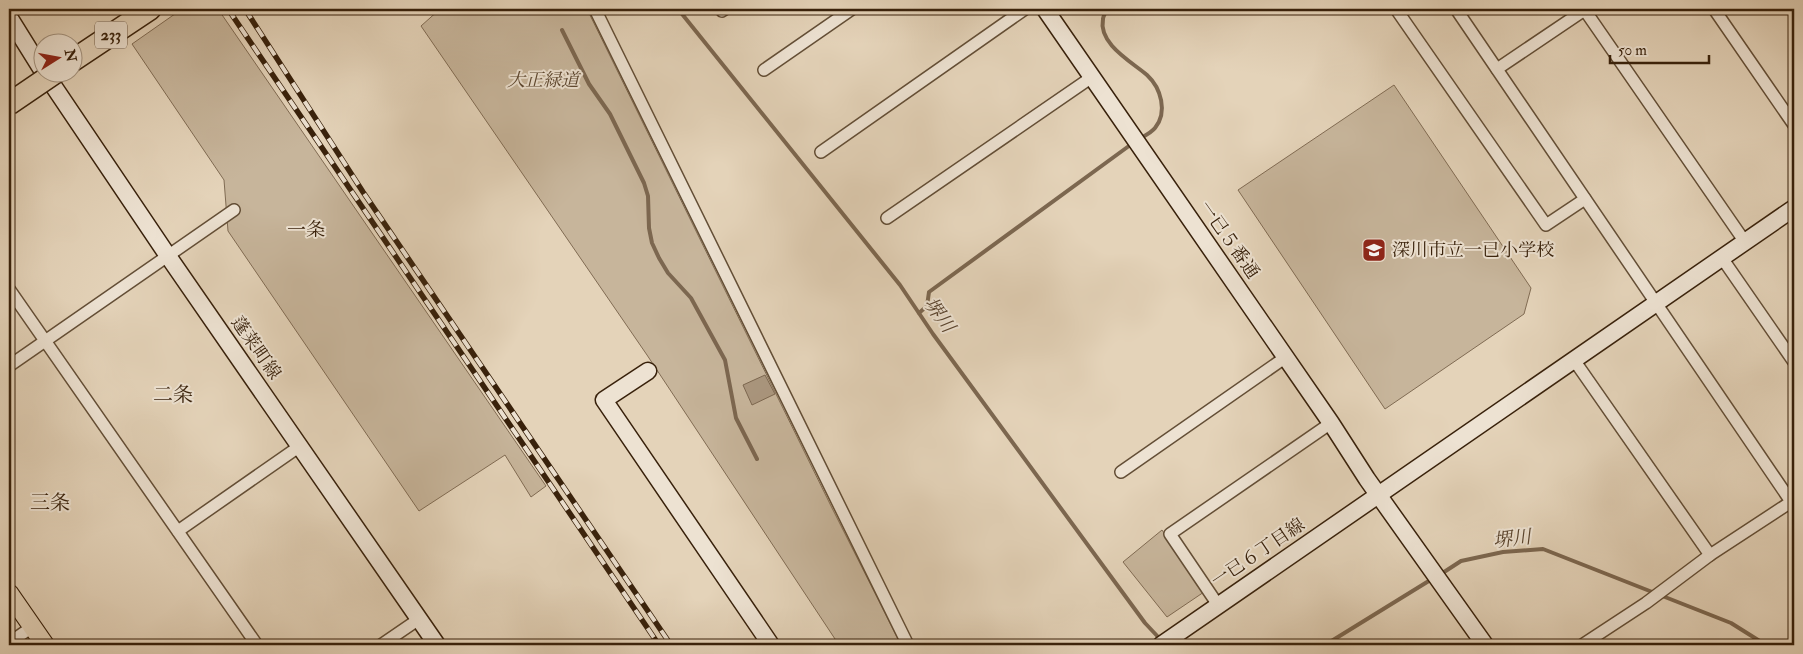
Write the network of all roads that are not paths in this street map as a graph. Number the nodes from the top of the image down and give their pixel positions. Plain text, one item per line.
1 (150, 9) edge
2 (595, 9) edge
3 (852, 9) edge
4 (1025, 9) edge
5 (1396, 9) edge
6 (1456, 9) edge
7 (1585, 9) edge
8 (1714, 9) edge
9 (1049, 10) edge
10 (9, 17) edge
11 (32, 52) edge
12 (82, 54) edge
13 (1497, 69) junction
14 (764, 70) dead end
15 (1092, 77) junction
16 (41, 82) edge
17 (51, 82) edge
18 (9, 104) edge
19 (1794, 126) edge
20 (822, 152) dead end
21 (1585, 199) junction
22 (234, 210) dead end
23 (1793, 213) edge
24 (887, 218) dead end
25 (1745, 242) junction
26 (168, 256) junction
27 (1722, 258) junction
28 (9, 289) edge
29 (1655, 304) junction
30 (45, 341) junction
31 (1286, 358) junction
32 (1574, 360) junction
33 (1794, 362) edge
34 (9, 366) edge
35 (648, 371) dead end
36 (1330, 423) junction
37 (300, 446) junction
38 (1120, 472) dead end
39 (1378, 494) junction
40 (1793, 502) edge
41 (178, 531) junction
42 (1710, 555) junction
43 (9, 594) edge
44 (1218, 605) junction
45 (419, 619) junction
46 (32, 627) junction
47 (9, 643) edge
48 (45, 645) edge
49 (257, 645) edge
50 (382, 645) edge
51 (437, 645) edge
52 (771, 645) edge
53 (908, 645) edge
54 (1161, 645) edge
55 (1485, 645) edge
56 (1582, 645) edge

1 - 12 highway, 233
2 - 53 street
3 - 14 street
4 - 20 street
5 - 21 street
6 - 13 street
7 - 13 street
7 - 25 street
8 - 19 street
9 - 15 street, 一已５番通
10 - 11 street, 蓬莱町線
13 - 21 street
15 - 24 street
15 - 31 street, 一已５番通
16 - 18 highway, bridge
17 - 26 street, 蓬莱町線
21 - 29 street
22 - 26 street
23 - 25 street, 一已６丁目線
25 - 27 street, 一已６丁目線
26 - 30 street
26 - 37 street, 蓬莱町線
27 - 29 street, 一已６丁目線
27 - 33 street
28 - 30 street
29 - 32 street, 一已６丁目線
29 - 40 street
30 - 34 street
30 - 41 street
31 - 36 street, 一已５番通
31 - 38 street
32 - 39 street, 一已６丁目線
32 - 42 street
35 - 52 street
36 - 39 street, 一已５番通
36 - 44 street
37 - 41 street
37 - 45 street, 蓬莱町線
39 - 44 street, 一已６丁目線
39 - 55 street, 一已５番通
40 - 42 street
41 - 49 street
42 - 56 street
43 - 46 main road
44 - 54 street, 一已６丁目線
45 - 50 street
45 - 51 street, 蓬莱町線
46 - 47 street
46 - 48 main road

